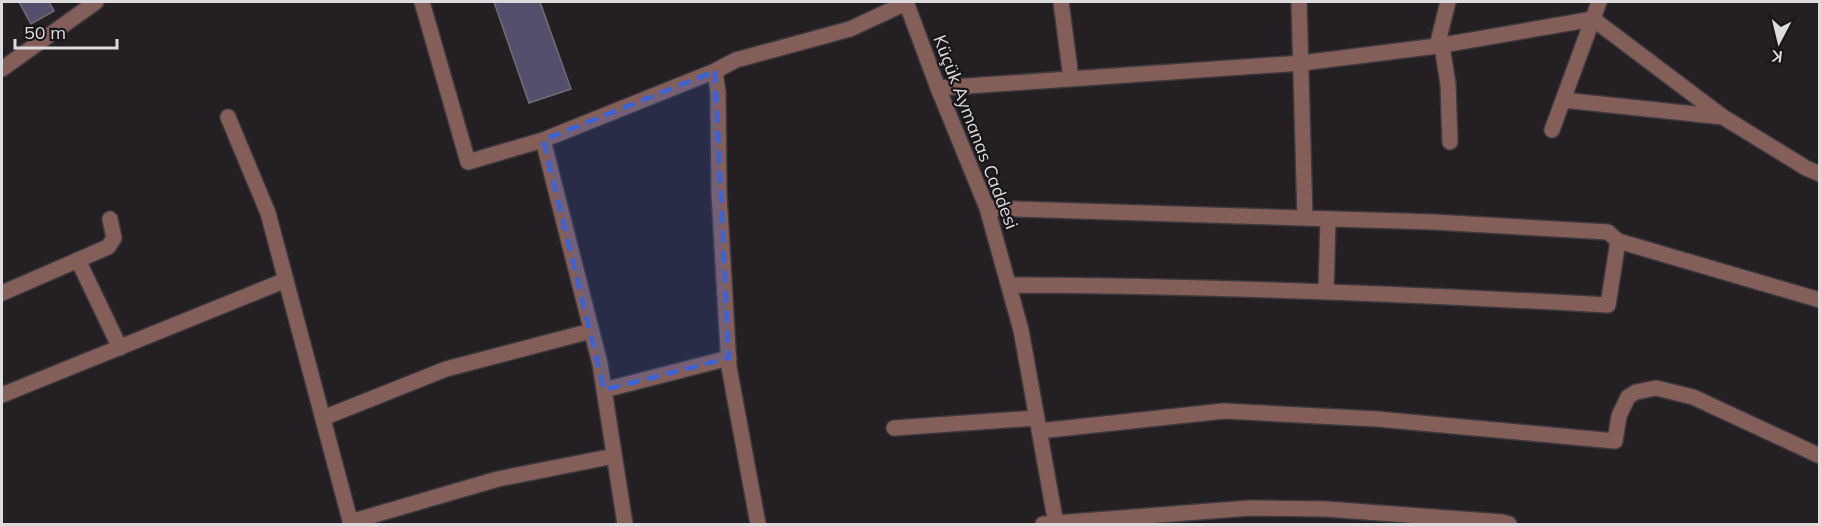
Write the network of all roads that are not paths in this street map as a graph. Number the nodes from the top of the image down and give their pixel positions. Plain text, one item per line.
1 (96, 2) edge
2 (422, 2) edge
3 (906, 2) edge
4 (1061, 2) edge
5 (1299, 2) edge
6 (1448, 2) edge
7 (1599, 2) edge
8 (1593, 20) junction
9 (1439, 46) junction
10 (1302, 63) junction
11 (2, 69) edge
12 (715, 71) junction
13 (1071, 78) junction
14 (938, 88) junction
15 (1563, 100) junction
16 (228, 117) dead end
17 (1723, 117) junction
18 (1552, 130) dead end
19 (543, 140) junction
20 (1450, 142) dead end
21 (1820, 174) edge
22 (987, 208) junction
23 (1305, 218) junction
24 (110, 219) dead end
25 (1328, 219) junction
26 (1618, 241) junction
27 (78, 260) junction
28 (286, 280) junction
29 (1009, 285) junction
30 (1326, 291) junction
31 (2, 293) edge
32 (1820, 300) edge
33 (591, 332) junction
34 (120, 348) junction
35 (729, 358) junction
36 (604, 390) junction
37 (2, 395) edge
38 (323, 418) junction
39 (1038, 424) junction
40 (894, 428) dead end
41 (614, 456) junction
42 (1820, 456) edge
43 (351, 523) edge
44 (1052, 524) edge
45 (1504, 524) edge
46 (625, 525) edge
47 (758, 525) edge

1 - 11 street
2 - 19 street
3 - 12 street
3 - 14 street, Küçük Aymanas Caddesi
4 - 13 street
5 - 10 street
6 - 9 street
7 - 8 street
8 - 9 street
8 - 15 street
8 - 17 street
9 - 10 street
9 - 20 street
10 - 13 street
10 - 23 street
12 - 19 street
12 - 35 street
13 - 14 street
14 - 22 street, Küçük Aymanas Caddesi
15 - 17 street
15 - 18 street
16 - 28 street
17 - 21 street
19 - 33 street
22 - 23 street
22 - 29 street, Küçük Aymanas Caddesi
23 - 25 street
24 - 27 street
25 - 26 street
25 - 30 street
26 - 30 street
26 - 32 street
27 - 31 street
27 - 34 street
28 - 34 street
28 - 38 street
29 - 30 street
29 - 39 street, Küçük Aymanas Caddesi
33 - 36 street
33 - 38 street
34 - 37 street
35 - 36 street
35 - 47 street
36 - 41 street
38 - 43 street
39 - 40 street
39 - 42 street
39 - 44 street, Küçük Aymanas Caddesi
41 - 43 street
41 - 46 street
44 - 45 street

